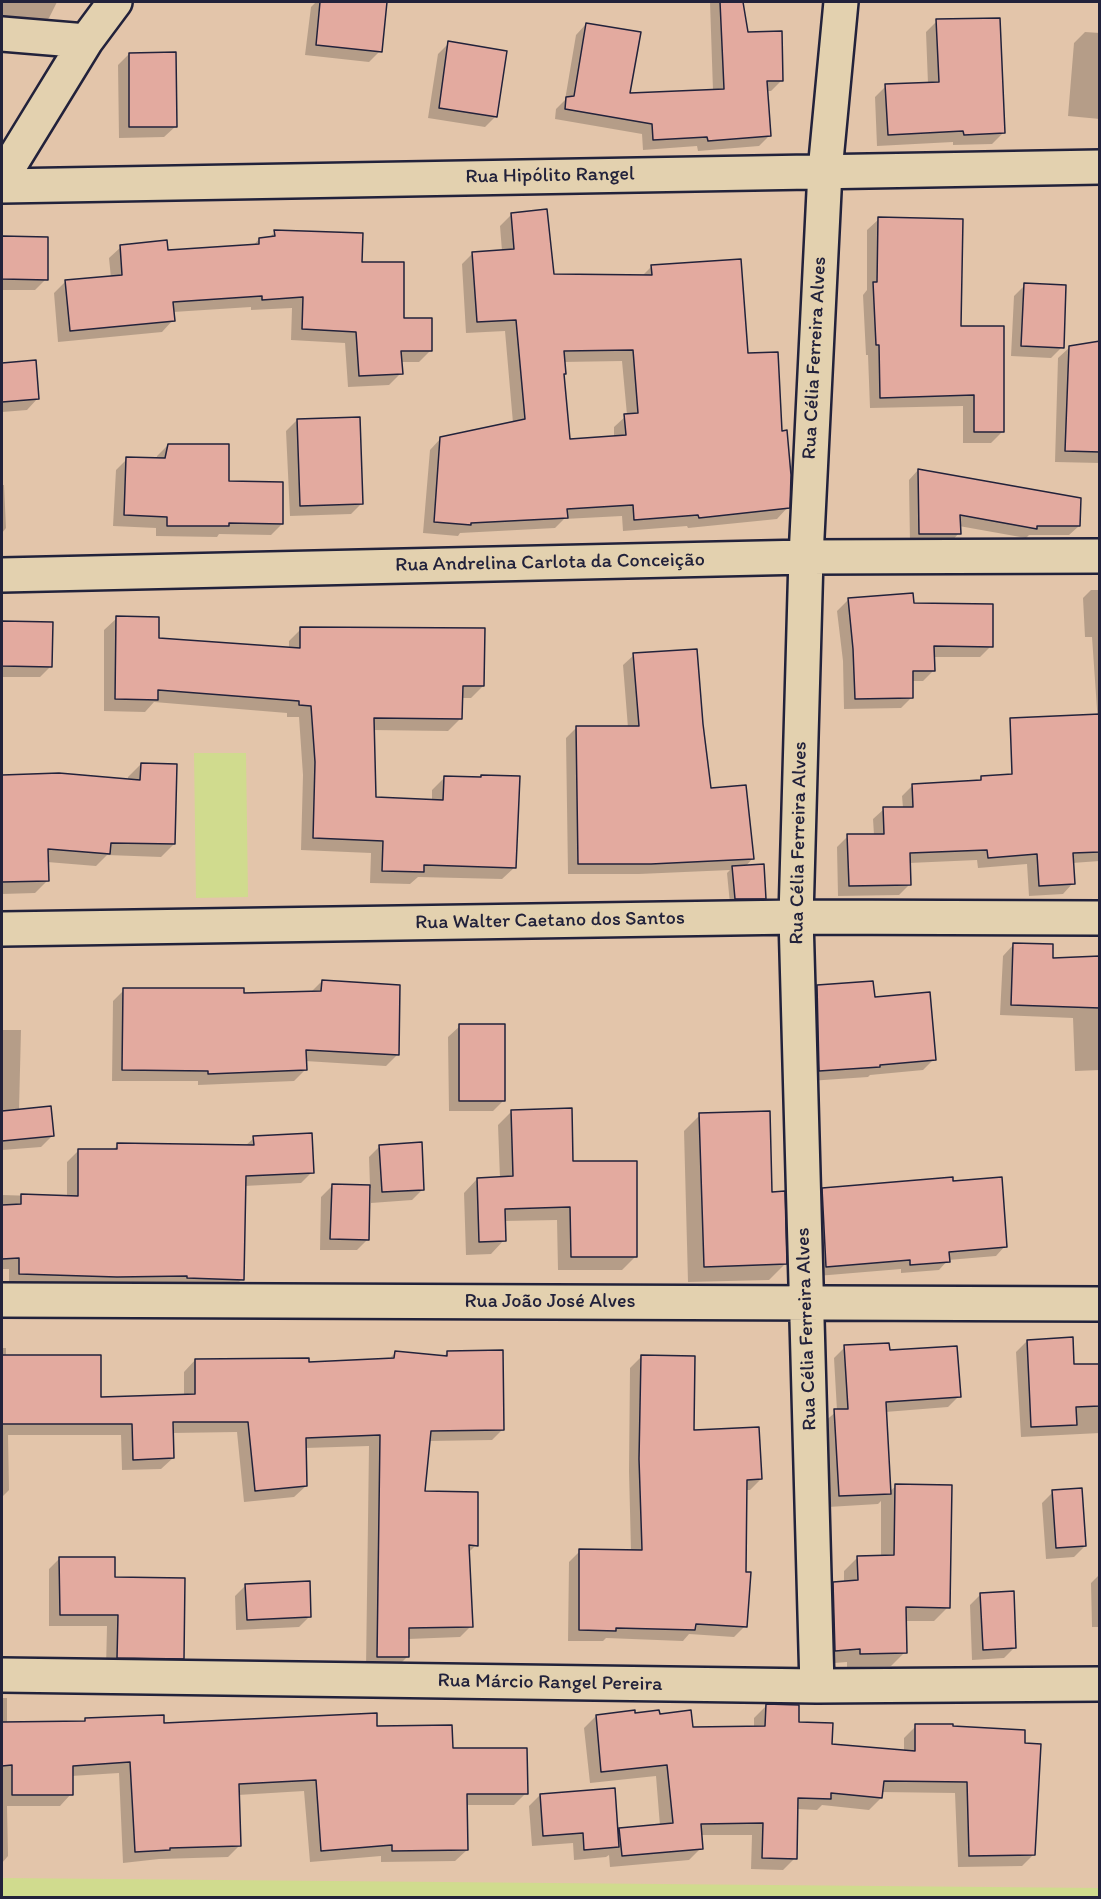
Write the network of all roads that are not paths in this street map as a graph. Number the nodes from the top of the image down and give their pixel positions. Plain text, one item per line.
1 (114, 2) edge
2 (842, 2) edge
3 (2, 34) edge
4 (86, 40) junction
5 (1100, 167) edge
6 (825, 171) junction
7 (2, 178) edge
8 (2, 186) edge
9 (1100, 556) edge
10 (806, 557) junction
11 (2, 575) edge
12 (796, 917) junction
13 (1100, 918) edge
14 (2, 929) edge
15 (2, 1299) edge
16 (806, 1303) junction
17 (1100, 1304) edge
18 (2, 1675) edge
19 (1100, 1684) edge
20 (817, 1686) junction

1 - 4 street
2 - 6 street, Rua Célia Ferreira Alves
3 - 4 street
4 - 7 street
5 - 6 street, Rua Hipólito Rangel
6 - 8 street, Rua Hipólito Rangel
6 - 10 street, Rua Célia Ferreira Alves
9 - 10 street, Rua Andrelina Carlota da Conceição
10 - 11 street, Rua Andrelina Carlota da Conceição
10 - 12 street, Rua Célia Ferreira Alves
12 - 13 street, Rua Walter Caetano dos Santos
12 - 14 street, Rua Walter Caetano dos Santos
12 - 16 street, Rua Célia Ferreira Alves
15 - 16 street, Rua João José Alves
16 - 17 street, Rua João José Alves
16 - 20 street, Rua Célia Ferreira Alves
18 - 20 street, Rua Márcio Rangel Pereira
19 - 20 street, Rua Márcio Rangel Pereira

